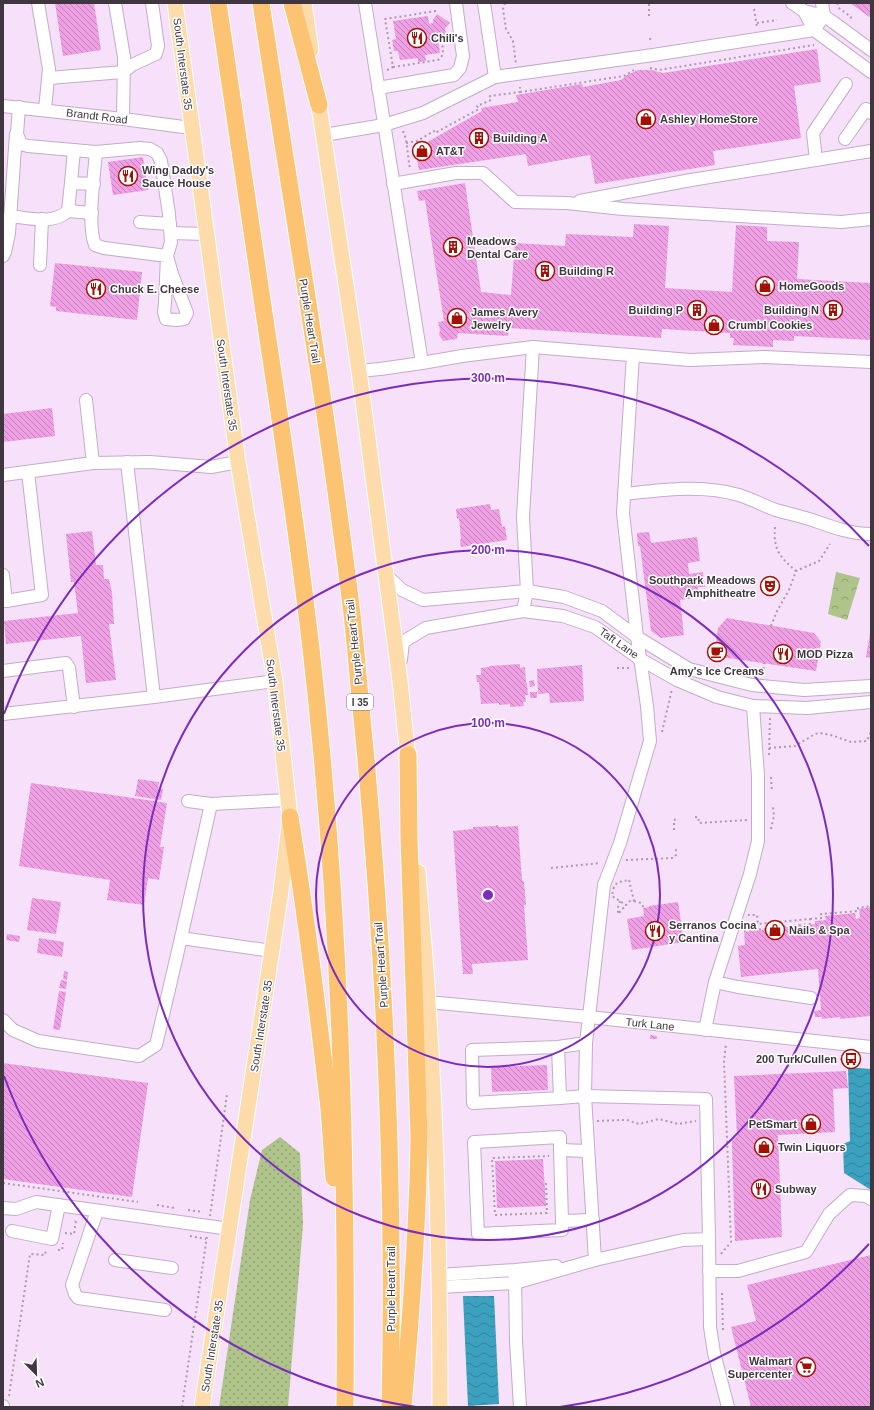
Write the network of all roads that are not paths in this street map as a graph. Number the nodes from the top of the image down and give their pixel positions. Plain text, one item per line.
1 (38, 3) edge
2 (115, 3) edge
3 (152, 3) edge
4 (175, 3) edge
5 (218, 3) edge
6 (261, 3) edge
7 (292, 3) edge
8 (304, 3) edge
9 (365, 3) edge
10 (456, 3) edge
11 (484, 3) edge
12 (792, 3) edge
13 (822, 3) edge
14 (804, 11) junction
15 (824, 16) junction
16 (816, 36) junction
17 (871, 50) edge
18 (123, 72) junction
19 (871, 72) edge
20 (495, 77) junction
21 (49, 78) junction
22 (846, 84) dead end
23 (378, 88) junction
24 (319, 105) junction
25 (3, 106) edge
26 (19, 108) junction
27 (46, 110) junction
28 (871, 113) edge
29 (123, 119) junction
30 (384, 125) junction
31 (191, 128) junction
32 (16, 134) junction
33 (324, 135) junction
34 (845, 139) dead end
35 (74, 150) junction
36 (871, 151) edge
37 (96, 152) junction
38 (816, 160) junction
39 (8, 182) edge
40 (71, 183) junction
41 (94, 184) junction
42 (393, 184) junction
43 (567, 204) junction
44 (68, 211) junction
45 (92, 213) junction
46 (10, 216) junction
47 (42, 219) junction
48 (871, 219) edge
49 (140, 222) dead end
50 (170, 229) junction
51 (206, 234) junction
52 (3, 256) edge
53 (40, 265) dead end
54 (533, 347) junction
55 (633, 355) junction
56 (871, 362) edge
57 (422, 363) junction
58 (359, 371) junction
59 (86, 400) dead end
60 (127, 462) junction
61 (238, 462) junction
62 (93, 463) junction
63 (28, 472) junction
64 (3, 475) edge
65 (624, 494) junction
66 (871, 534) edge
67 (3, 575) edge
68 (386, 575) junction
69 (527, 591) junction
70 (523, 611) junction
71 (637, 637) junction
72 (637, 664) junction
73 (3, 671) edge
74 (275, 681) junction
75 (400, 681) junction
76 (871, 686) edge
77 (154, 697) junction
78 (871, 702) edge
79 (754, 706) junction
80 (74, 707) junction
81 (3, 714) edge
82 (408, 755) junction
83 (287, 800) junction
84 (188, 801) dead end
85 (211, 804) junction
86 (290, 817) junction
87 (181, 938) junction
88 (272, 951) junction
89 (715, 982) junction
90 (811, 998) dead end
91 (428, 1002) junction
92 (589, 1017) junction
93 (3, 1020) edge
94 (705, 1030) junction
95 (586, 1043) junction
96 (558, 1047) junction
97 (871, 1047) edge
98 (585, 1096) junction
99 (560, 1098) junction
100 (588, 1151) junction
101 (557, 1153) junction
102 (871, 1199) edge
103 (59, 1205) junction
104 (3, 1208) edge
105 (97, 1211) junction
106 (593, 1220) junction
107 (562, 1221) junction
108 (230, 1229) junction
109 (12, 1231) dead end
110 (709, 1239) junction
111 (115, 1260) dead end
112 (595, 1260) junction
113 (172, 1268) dead end
114 (515, 1270) junction
115 (709, 1271) junction
116 (440, 1281) junction
117 (515, 1283) junction
118 (346, 1298) junction
119 (165, 1310) dead end
120 (202, 1407) edge
121 (345, 1407) edge
122 (390, 1407) edge
123 (403, 1407) edge
124 (440, 1407) edge
125 (520, 1407) edge
126 (728, 1407) edge

1 - 21 street
2 - 18 street
3 - 18 street
4 - 31 main road, South Interstate 35
5 - 118 highway
6 - 122 highway, Purple Heart Trail / I 35
7 - 24 highway
8 - 24 main road
9 - 23 street
10 - 23 street
11 - 20 street
12 - 14 street
13 - 15 street
14 - 15 street
14 - 16 street
15 - 16 street
15 - 17 street
16 - 19 street
16 - 20 street
18 - 21 street
18 - 29 street
20 - 30 street
21 - 27 street
22 - 38 street
23 - 30 street
24 - 33 main road
25 - 26 street, Brandt Road
26 - 27 street, Brandt Road
26 - 32 street
27 - 29 street, Brandt Road
28 - 34 street
29 - 31 street, Brandt Road
30 - 33 street
30 - 42 street
31 - 51 main road, South Interstate 35
32 - 35 street
32 - 39 street
33 - 58 main road
35 - 37 street
35 - 40 street
36 - 38 street
37 - 41 street
37 - 50 street
38 - 43 street
39 - 46 street
40 - 41 street
40 - 44 street
41 - 45 street
42 - 43 street
42 - 57 street
43 - 48 street
44 - 45 street
44 - 47 street
45 - 50 street
46 - 47 street
46 - 52 street
47 - 53 street
49 - 50 street
50 - 51 street
51 - 61 main road, South Interstate 35
54 - 55 street
54 - 57 street
54 - 69 street
55 - 56 street
55 - 65 street
57 - 58 street
58 - 68 main road
59 - 62 street
60 - 61 street
60 - 62 street
60 - 77 street
61 - 74 main road, South Interstate 35
62 - 63 street
63 - 64 street
63 - 67 street
65 - 66 street
65 - 71 street
68 - 69 street, Taft Lane
68 - 75 main road
69 - 70 street
69 - 71 street, Taft Lane
70 - 72 street, Taft Lane
70 - 75 street, Taft Lane
71 - 72 street
71 - 76 street, Taft Lane
72 - 79 street, Taft Lane
72 - 92 street
73 - 80 street
74 - 77 street
74 - 83 main road, South Interstate 35
75 - 82 main road
77 - 80 street
78 - 79 street, Taft Lane
79 - 89 street
80 - 81 street
82 - 91 main road
82 - 123 highway
83 - 85 street
83 - 86 main road, South Interstate 35
84 - 85 street
85 - 87 street
86 - 88 main road, South Interstate 35
86 - 118 highway
87 - 88 street
87 - 93 street
88 - 108 main road, South Interstate 35
89 - 90 street
89 - 94 street
91 - 92 street, Turk Lane
91 - 116 main road
92 - 94 street, Turk Lane
92 - 95 street
94 - 97 street, Turk Lane
95 - 96 street
95 - 98 street
96 - 99 street
96 - 99 street
98 - 99 street
98 - 100 street
98 - 110 street
100 - 101 street
100 - 106 street
101 - 107 street
101 - 107 street
102 - 115 street
103 - 104 street
103 - 105 street
103 - 109 street
105 - 108 street
105 - 119 street
106 - 107 street
106 - 112 street
108 - 120 main road, South Interstate 35
110 - 112 street
110 - 115 street
111 - 113 street
112 - 114 street
112 - 117 street
114 - 116 street
114 - 117 street
115 - 126 street
116 - 117 street
116 - 124 main road
117 - 125 street
118 - 121 highway

